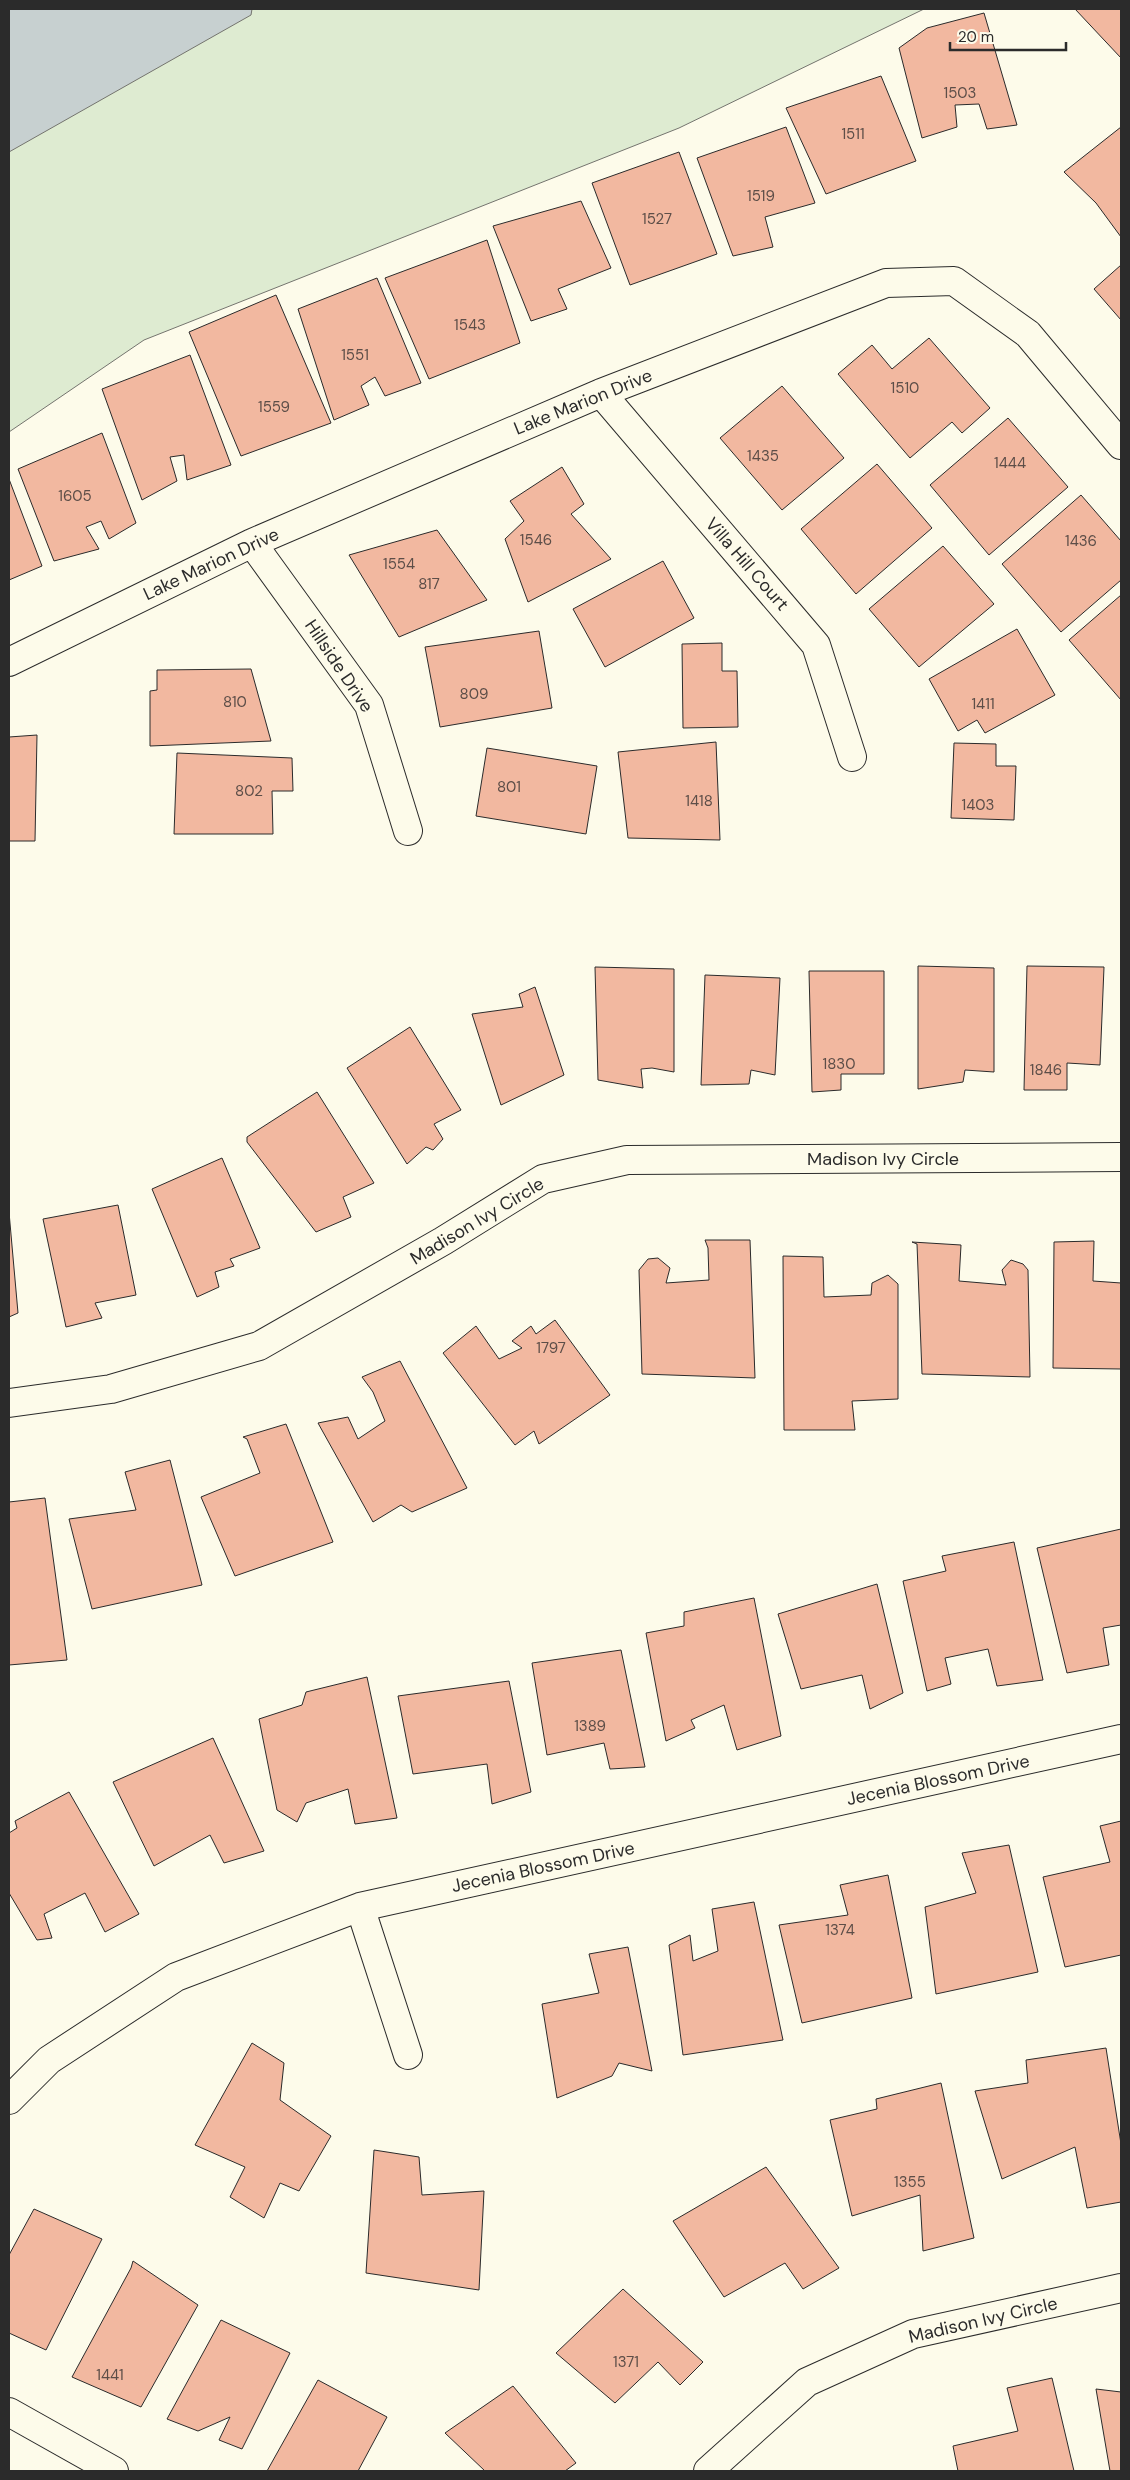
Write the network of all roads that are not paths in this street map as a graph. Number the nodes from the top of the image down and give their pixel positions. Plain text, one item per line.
1 (601, 393) junction
2 (1121, 445) edge
3 (252, 543) junction
4 (9, 662) edge
5 (852, 757) dead end
6 (408, 831) dead end
7 (1121, 1157) edge
8 (9, 1403) edge
9 (1121, 1739) edge
10 (360, 1907) junction
11 (408, 2054) dead end
12 (9, 2100) edge
13 (1121, 2288) edge
14 (9, 2412) edge
15 (114, 2471) edge
16 (708, 2471) edge

1 - 2 street, Lake Marion Drive
1 - 3 street, Lake Marion Drive
1 - 5 street, Villa Hill Court
3 - 4 street, Lake Marion Drive
3 - 6 street, Hillside Drive
7 - 8 street, Madison Ivy Circle
9 - 10 street, Jecenia Blossom Drive
10 - 11 street
10 - 12 street, Jecenia Blossom Drive
13 - 16 street, Madison Ivy Circle
14 - 15 street

